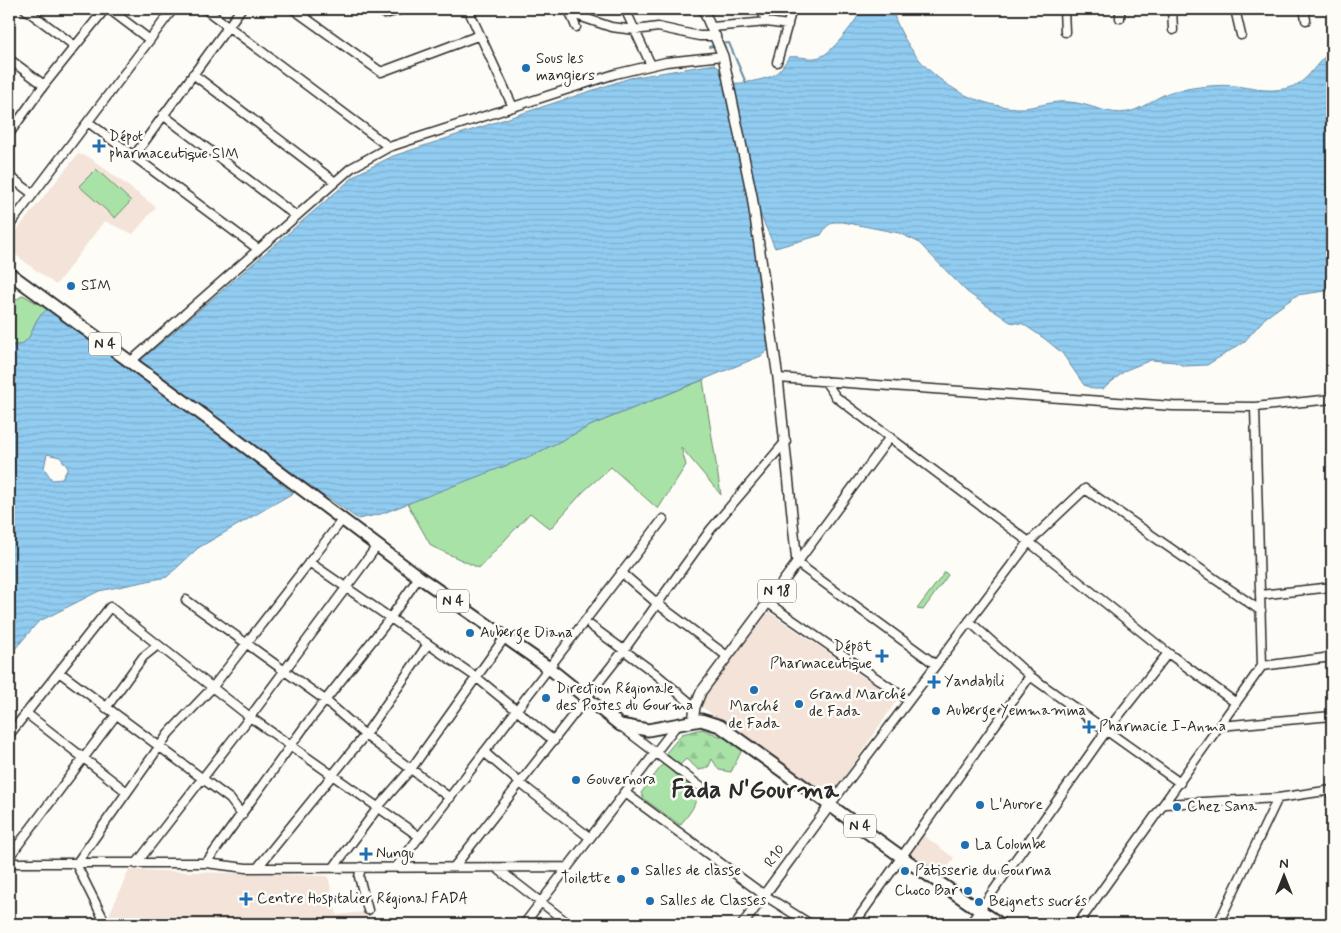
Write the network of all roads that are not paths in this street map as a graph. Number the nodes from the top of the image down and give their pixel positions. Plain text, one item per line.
1 (25, 9) edge
2 (105, 9) edge
3 (109, 9) edge
4 (173, 9) edge
5 (205, 9) edge
6 (241, 9) edge
7 (293, 9) edge
8 (377, 9) edge
9 (403, 9) edge
10 (468, 9) edge
11 (625, 9) edge
12 (703, 9) edge
13 (761, 9) edge
14 (792, 9) edge
15 (1064, 9) edge
16 (1120, 9) edge
17 (1172, 9) edge
18 (1235, 9) edge
19 (1304, 9) edge
20 (569, 11) edge
21 (1120, 18) dead end
22 (1306, 20) dead end
23 (767, 22) junction
24 (788, 25) junction
25 (228, 26) junction
26 (576, 27) dead end
27 (712, 27) junction
28 (634, 30) junction
29 (1173, 30) dead end
30 (1065, 32) dead end
31 (1241, 35) dead end
32 (480, 36) junction
33 (150, 40) junction
34 (719, 45) junction
35 (75, 46) junction
36 (9, 59) edge
37 (777, 62) dead end
38 (651, 65) junction
39 (193, 74) junction
40 (44, 85) junction
41 (513, 107) junction
42 (163, 116) junction
43 (88, 122) junction
44 (10, 128) edge
45 (389, 147) junction
46 (134, 156) junction
47 (9, 176) edge
48 (335, 182) junction
49 (33, 194) junction
50 (296, 216) junction
51 (9, 226) edge
52 (258, 249) junction
53 (9, 273) edge
54 (129, 363) junction
55 (778, 378) junction
56 (825, 381) junction
57 (1332, 399) edge
58 (1254, 407) junction
59 (890, 437) junction
60 (786, 441) junction
61 (663, 519) dead end
62 (342, 520) junction
63 (1029, 542) junction
64 (377, 546) junction
65 (309, 562) junction
66 (797, 563) junction
67 (621, 572) junction
68 (419, 577) junction
69 (1332, 587) edge
70 (346, 588) junction
71 (1260, 594) junction
72 (186, 600) dead end
73 (768, 603) junction
74 (659, 605) junction
75 (1261, 611) junction
76 (391, 617) junction
77 (969, 621) junction
78 (591, 626) dead end
79 (505, 637) junction
80 (246, 644) junction
81 (428, 644) junction
82 (158, 645) junction
83 (624, 650) junction
84 (1168, 653) junction
85 (727, 656) junction
86 (1332, 658) edge
87 (935, 664) junction
88 (1262, 666) junction
89 (549, 668) junction
90 (284, 671) junction
91 (59, 672) junction
92 (1030, 676) junction
93 (476, 677) junction
94 (212, 688) junction
95 (586, 698) junction
96 (325, 700) junction
97 (908, 700) junction
98 (1236, 703) junction
99 (695, 707) junction
100 (106, 708) junction
101 (516, 709) junction
102 (26, 713) junction
103 (116, 715) junction
104 (250, 716) junction
105 (1332, 716) edge
106 (693, 720) junction
107 (620, 725) junction
108 (676, 726) junction
109 (1220, 726) junction
110 (1107, 730) junction
111 (365, 734) junction
112 (9, 735) edge
113 (554, 741) junction
114 (292, 746) junction
115 (160, 749) junction
116 (484, 752) junction
117 (655, 752) junction
118 (83, 759) junction
119 (410, 769) junction
120 (332, 776) junction
121 (202, 778) junction
122 (520, 783) junction
123 (1180, 783) junction
124 (1332, 790) edge
125 (127, 792) junction
126 (624, 792) junction
127 (706, 792) dead end
128 (450, 798) junction
129 (1278, 798) junction
130 (1165, 804) junction
131 (830, 805) junction
132 (379, 806) junction
133 (242, 815) junction
134 (420, 836) junction
135 (589, 837) junction
136 (9, 858) edge
137 (903, 858) junction
138 (9, 863) edge
139 (206, 863) junction
140 (76, 864) junction
141 (136, 864) junction
142 (397, 866) junction
143 (258, 867) junction
144 (334, 867) junction
145 (361, 867) junction
146 (454, 867) junction
147 (568, 867) junction
148 (498, 869) junction
149 (764, 895) junction
150 (541, 903) junction
151 (980, 909) junction
152 (368, 910) dead end
153 (106, 924) edge
154 (524, 924) edge
155 (569, 924) edge
156 (743, 924) edge
157 (810, 924) edge
158 (854, 924) edge
159 (970, 924) edge
160 (1000, 924) edge
161 (1078, 924) edge
162 (1218, 924) edge

1 - 35 street
2 - 35 street
3 - 33 street
4 - 33 street
5 - 25 street
6 - 25 street
7 - 32 street
8 - 9 street
10 - 32 street
11 - 28 street
12 - 27 main road, N 18
13 - 23 street
14 - 24 street
15 - 30 street
16 - 21 street
17 - 29 street
18 - 31 street
19 - 22 street
20 - 26 street
20 - 28 street
23 - 24 street
23 - 27 street
24 - 37 street
25 - 39 street
25 - 45 street
27 - 34 main road, N 18
28 - 34 street
28 - 38 street
32 - 41 street
33 - 43 street
34 - 38 street
34 - 55 main road, N 18
35 - 40 street
36 - 40 street
38 - 41 street
39 - 42 street
39 - 48 street
40 - 44 street
41 - 45 street
42 - 46 street
42 - 50 street
43 - 46 street
43 - 49 street
45 - 48 street
46 - 52 street
47 - 49 street
48 - 50 street
49 - 51 street
50 - 52 street
52 - 54 street
53 - 54 highway, N 4
54 - 62 highway, N 4
55 - 56 street
55 - 60 main road, N 18
56 - 58 street
56 - 59 street
57 - 58 street
58 - 71 street
59 - 63 street
59 - 66 street
60 - 66 main road, N 18
60 - 74 street
61 - 67 street
62 - 64 highway, N 4
62 - 65 street
63 - 75 street
63 - 77 street
63 - 84 street
64 - 68 highway, N 4
64 - 70 street
65 - 70 street
65 - 80 street
66 - 73 main road, N 18
66 - 87 street
67 - 74 street
67 - 89 street
68 - 76 street
68 - 79 highway, N 4
69 - 71 street
70 - 76 street
70 - 90 street
71 - 75 street
72 - 80 street
73 - 85 main road, N 18
73 - 97 street
74 - 83 street
74 - 85 street
75 - 88 street
76 - 81 street
76 - 96 street
77 - 87 street
77 - 92 street
78 - 83 street
79 - 89 highway, N 4
79 - 93 street
80 - 90 street
80 - 94 street
81 - 93 street
81 - 111 street
82 - 91 street
82 - 94 street
82 - 100 street
83 - 95 street
83 - 99 street
84 - 98 street
84 - 110 street
85 - 99 main road, N 18
86 - 88 street
87 - 97 street
88 - 98 street
89 - 95 highway, N 4
89 - 101 street
90 - 96 street
90 - 104 street
91 - 100 street
91 - 102 street
92 - 110 street
92 - 137 street
93 - 101 street
93 - 119 street
94 - 104 street
94 - 115 street
95 - 107 highway, N 4
95 - 113 street
96 - 111 street
96 - 114 street
97 - 131 street
98 - 109 street
99 - 106 main road, N 18
100 - 103 street
101 - 113 street
101 - 116 street
102 - 112 street
102 - 118 street
103 - 115 street
103 - 118 street
104 - 114 street
104 - 121 street
105 - 109 street
106 - 108 highway, N 4
106 - 131 highway, N 4
107 - 108 highway, N 4
107 - 117 street
108 - 117 street
109 - 123 street
110 - 123 street
110 - 151 street
111 - 119 street
111 - 120 street
113 - 122 street
114 - 120 street
114 - 133 street
115 - 121 street
115 - 125 street
116 - 122 street
116 - 128 street
117 - 126 street
117 - 127 street
118 - 125 street
118 - 136 street
119 - 128 street
119 - 132 street
120 - 132 street
120 - 143 street
121 - 133 street
121 - 141 street
122 - 135 street
122 - 146 street
123 - 130 street
124 - 129 street
125 - 140 street
126 - 135 street
126 - 149 street
128 - 134 street
129 - 130 street
129 - 162 street
130 - 161 street
131 - 137 highway, N 4
131 - 149 main road, R10
132 - 134 street
132 - 144 street
133 - 139 street
134 - 142 street
135 - 147 street
137 - 151 highway, N 4
137 - 158 street
138 - 140 street
139 - 141 street
139 - 143 street
140 - 141 street
140 - 153 street
142 - 145 street
142 - 146 street
143 - 144 street
144 - 145 street
145 - 152 street
146 - 148 street
147 - 148 street
147 - 150 street
148 - 150 street
149 - 156 main road, R10
149 - 157 street
150 - 154 street
150 - 155 street
151 - 159 street
151 - 160 highway, N 4

